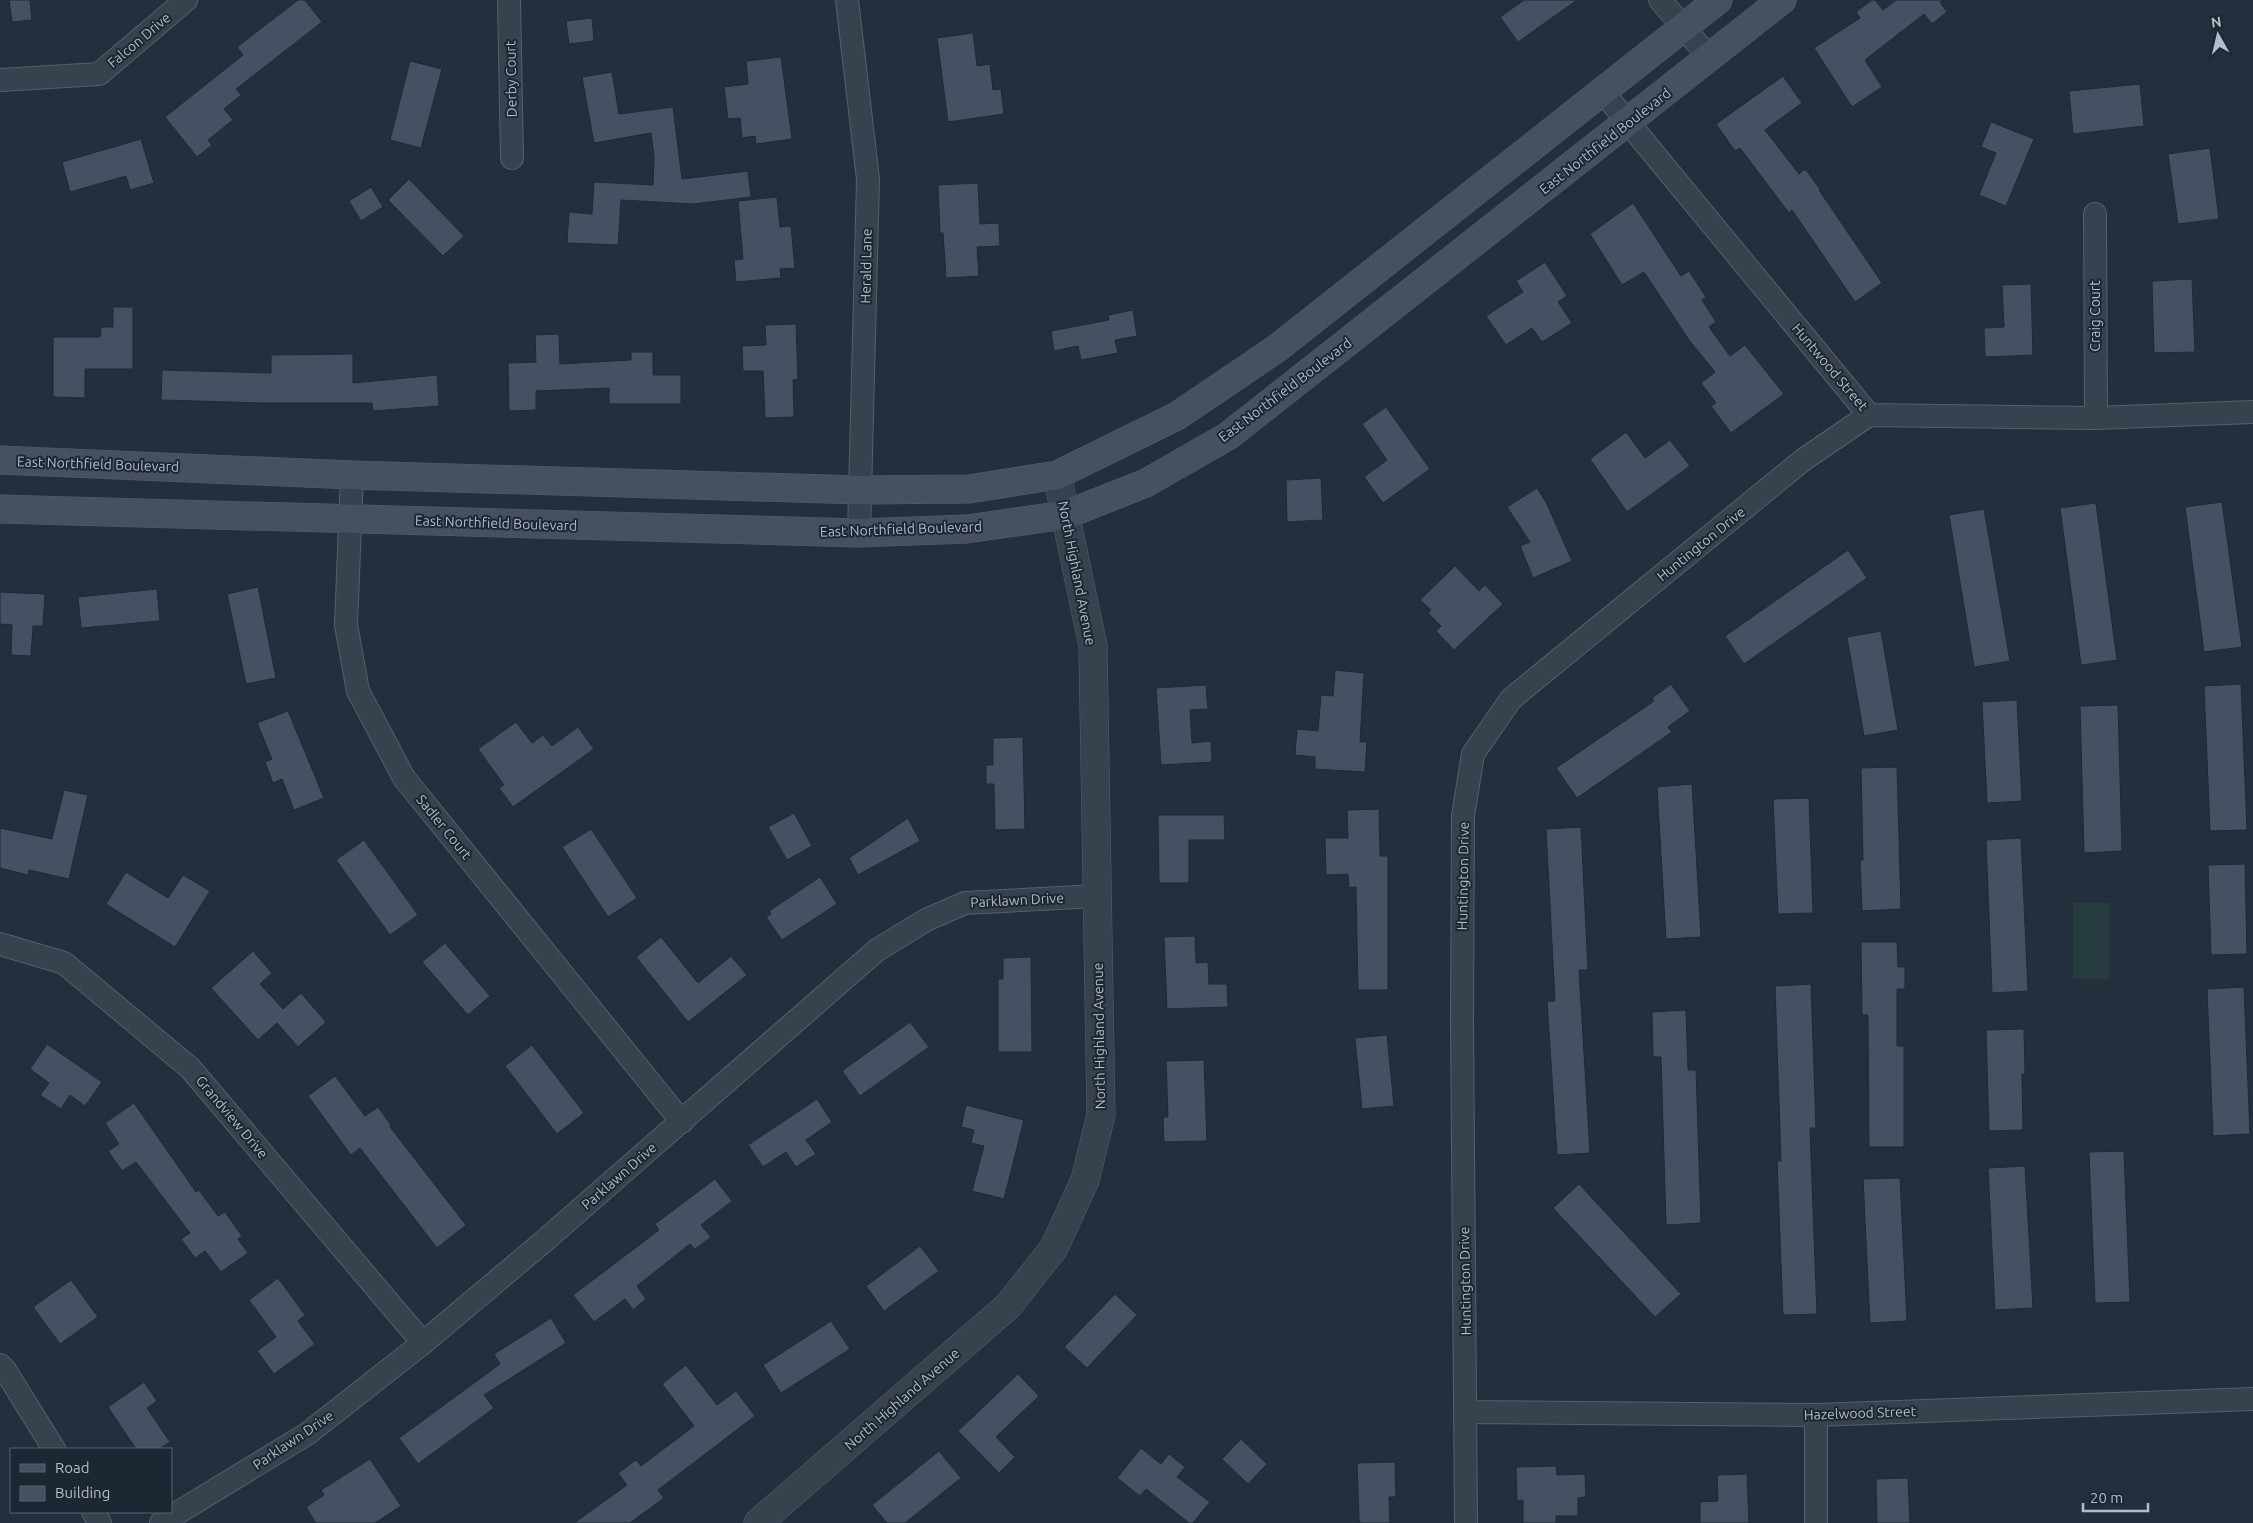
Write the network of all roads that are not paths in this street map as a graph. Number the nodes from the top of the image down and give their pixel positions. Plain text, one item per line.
1 (186, 0) edge
2 (509, 0) edge
3 (847, 0) edge
4 (1660, 0) edge
5 (1718, 0) edge
6 (1782, 0) edge
7 (1682, 28) junction
8 (1710, 58) junction
9 (0, 80) edge
10 (1603, 92) junction
11 (1628, 122) junction
12 (512, 158) dead end
13 (2095, 214) dead end
14 (2253, 412) edge
15 (1869, 415) junction
16 (2096, 418) junction
17 (0, 460) edge
18 (352, 475) junction
19 (1057, 475) junction
20 (860, 490) junction
21 (0, 509) edge
22 (1065, 515) junction
23 (350, 518) junction
24 (859, 533) junction
25 (1097, 896) junction
26 (0, 944) edge
27 (682, 1122) junction
28 (422, 1343) junction
29 (0, 1365) edge
30 (2253, 1399) edge
31 (1467, 1412) junction
32 (1816, 1415) junction
33 (53, 1448) edge
34 (161, 1523) edge
35 (758, 1523) edge
36 (1466, 1523) edge
37 (1816, 1523) edge

1 - 9 street, Falcon Drive
2 - 12 street, Derby Court
3 - 20 street, Herald Lane
4 - 7 street
5 - 7 main road, East Northfield Boulevard
6 - 8 main road, East Northfield Boulevard
7 - 8 street
7 - 10 main road, East Northfield Boulevard
8 - 11 main road, East Northfield Boulevard
10 - 11 street, Huntwood Street
10 - 19 main road, East Northfield Boulevard
11 - 15 street, Huntwood Street
11 - 22 main road, East Northfield Boulevard
13 - 16 street, Craig Court
14 - 16 street, Huntwood Street
15 - 16 street, Huntwood Street
15 - 31 street, Huntington Drive
17 - 18 main road, East Northfield Boulevard
18 - 20 main road, East Northfield Boulevard
18 - 23 street, Sadler Court
19 - 20 main road, East Northfield Boulevard
19 - 22 street, North Highland Avenue
20 - 24 street, Herald Lane
21 - 23 main road, East Northfield Boulevard
22 - 24 main road, East Northfield Boulevard
22 - 25 street, North Highland Avenue
23 - 24 main road, East Northfield Boulevard
23 - 27 street, Sadler Court
25 - 27 street, Parklawn Drive
25 - 35 street, North Highland Avenue
26 - 28 street, Grandview Drive
27 - 28 street, Parklawn Drive
28 - 34 street, Parklawn Drive
29 - 33 street
30 - 32 street, Hazelwood Street
31 - 32 street, Hazelwood Street
31 - 36 street, Huntington Drive
32 - 37 street

